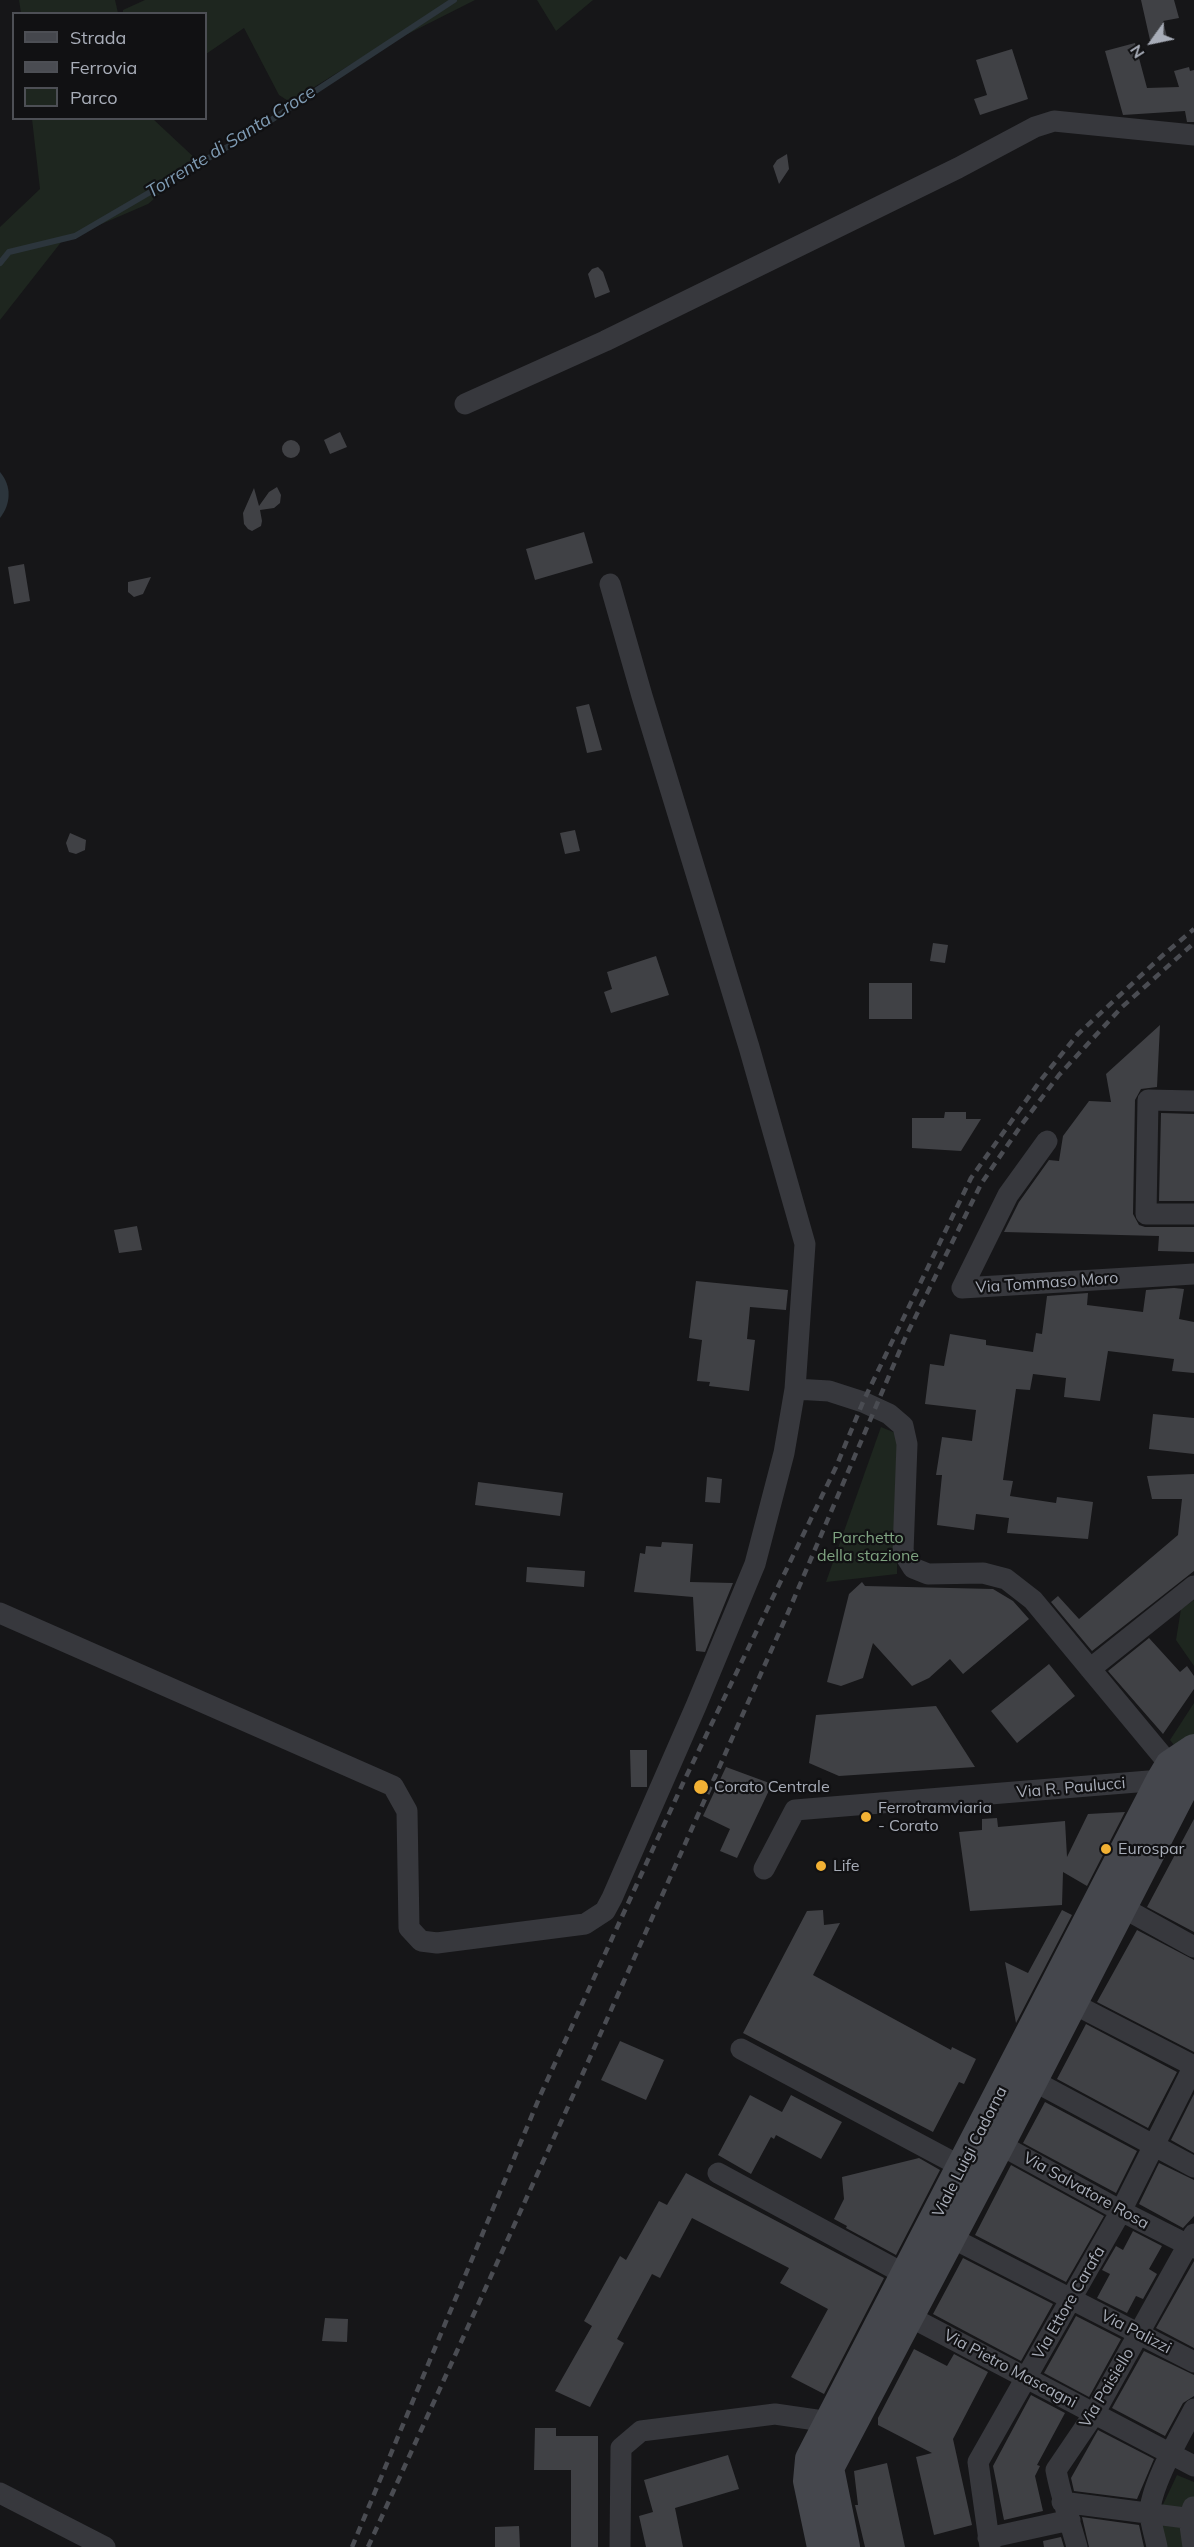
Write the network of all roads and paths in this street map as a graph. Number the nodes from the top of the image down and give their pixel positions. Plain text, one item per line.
1 (1194, 135) edge
2 (465, 404) dead end
3 (610, 584) dead end
4 (1194, 1101) edge
5 (1047, 1142) dead end
6 (1194, 1214) edge
7 (1194, 1274) edge
8 (795, 1389) junction
9 (1194, 1586) edge
10 (0, 1613) edge
11 (1090, 1669) junction
12 (1184, 1772) edge
13 (764, 1869) dead end
14 (1120, 1906) junction
15 (1194, 1947) edge
16 (1072, 2003) junction
17 (741, 2049) dead end
18 (1194, 2066) edge
19 (1032, 2080) junction
20 (989, 2139) junction
21 (1154, 2145) junction
22 (962, 2167) junction
23 (1194, 2167) edge
24 (718, 2173) dead end
25 (1121, 2211) junction
26 (950, 2237) junction
27 (1192, 2242) edge
28 (906, 2275) junction
29 (1072, 2299) junction
30 (899, 2311) junction
31 (1139, 2334) junction
32 (1194, 2362) edge
33 (1026, 2378) junction
34 (1194, 2409) edge
35 (1094, 2414) junction
36 (830, 2422) junction
37 (1171, 2454) junction
38 (1194, 2466) edge
39 (0, 2493) edge
40 (1066, 2511) junction
41 (1150, 2514) junction
42 (1192, 2514) edge
43 (989, 2542) edge
44 (105, 2547) edge
45 (620, 2547) edge
46 (822, 2547) edge
47 (845, 2547) edge
48 (1077, 2547) edge
49 (1157, 2547) edge
50 (1193, 2547) edge

1 - 2 street
3 - 8 street
4 - 6 street
5 - 7 street, Via Tommaso Moro
8 - 10 street
8 - 11 street
9 - 11 street
11 - 12 street
12 - 13 street, Via R. Paulucci
12 - 14 main road, Viale Luigi Cadorna
12 - 20 main road, Viale Luigi Cadorna
14 - 15 street
14 - 16 main road, Viale Luigi Cadorna
16 - 18 street
16 - 19 main road, Viale Luigi Cadorna
17 - 22 street
18 - 21 street, Via Ettore Carafa
19 - 20 main road, Viale Luigi Cadorna
19 - 21 street
20 - 22 main road, Viale Luigi Cadorna
20 - 25 street, Via Salvatore Rosa
20 - 26 main road, Viale Luigi Cadorna
21 - 23 street
21 - 25 street, Via Ettore Carafa
22 - 28 main road, Viale Luigi Cadorna
24 - 28 street
25 - 27 street, Via Salvatore Rosa
25 - 29 street, Via Ettore Carafa
26 - 29 street, Via Palizzi
26 - 30 main road, Viale Luigi Cadorna
27 - 31 street, Via Paisiello
28 - 30 main road, Viale Luigi Cadorna
29 - 31 street, Via Palizzi
29 - 33 street, Via Ettore Carafa
30 - 33 street, Via Pietro Mascagni
30 - 36 main road, Viale Luigi Cadorna
30 - 47 main road, Viale Luigi Cadorna
31 - 32 street, Via Palizzi
31 - 35 street, Via Paisiello
33 - 35 street, Via Pietro Mascagni
33 - 43 street, Via Ettore Carafa
34 - 37 street
35 - 37 street, Via Pietro Mascagni
35 - 40 street, Via Paisiello
36 - 45 street
36 - 46 main road, Viale Luigi Cadorna
37 - 38 street, Via Pietro Mascagni
37 - 41 street
39 - 44 street
40 - 41 street
40 - 43 street
40 - 48 street, Via Paisiello
41 - 42 street
41 - 49 street
42 - 50 street

